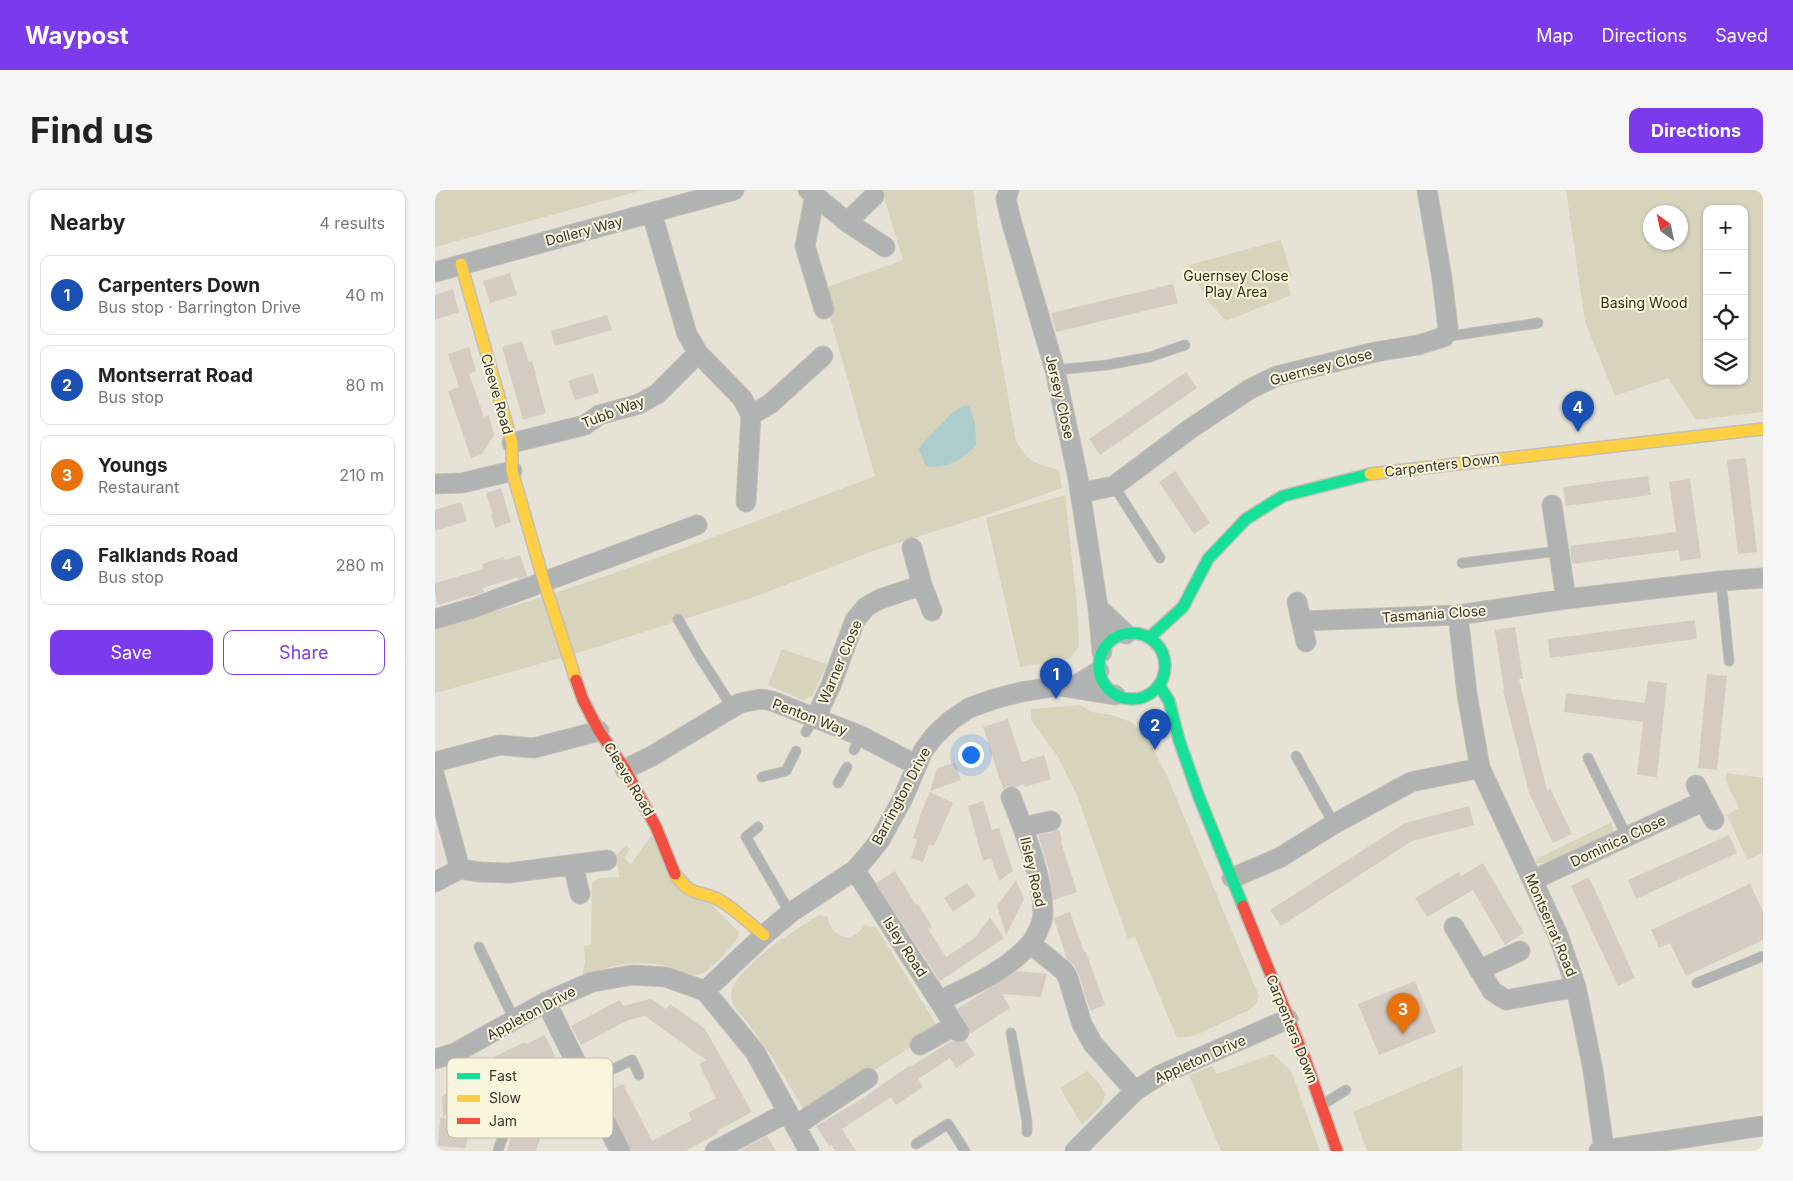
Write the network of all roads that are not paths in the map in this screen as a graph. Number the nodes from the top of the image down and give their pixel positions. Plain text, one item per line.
1 (734, 190) edge
2 (1009, 190) edge
3 (1427, 190) edge
4 (811, 192) edge
5 (875, 196) dead end
6 (652, 214) junction
7 (847, 222) junction
8 (885, 246) dead end
9 (461, 264) junction
10 (435, 272) edge
11 (824, 310) dead end
12 (1538, 323) dead end
13 (1444, 337) junction
14 (1185, 345) dead end
15 (698, 353) junction
16 (823, 356) dead end
17 (1055, 370) junction
18 (751, 415) junction
19 (1763, 428) edge
20 (512, 443) junction
21 (512, 471) junction
22 (435, 484) edge
23 (1114, 486) junction
24 (1080, 493) junction
25 (746, 502) dead end
26 (1552, 505) dead end
27 (697, 525) dead end
28 (912, 548) dead end
29 (1559, 552) junction
30 (1160, 558) dead end
31 (1462, 563) dead end
32 (1763, 578) edge
33 (1721, 580) junction
34 (544, 582) junction
35 (922, 585) junction
36 (1566, 599) junction
37 (1297, 602) dead end
38 (1098, 608) junction
39 (932, 611) dead end
40 (1176, 612) junction
41 (1458, 616) junction
42 (435, 619) edge
43 (678, 620) dead end
44 (1301, 622) junction
45 (1126, 634) junction
46 (1149, 638) junction
47 (1306, 642) dead end
48 (1102, 652) junction
49 (1164, 658) junction
50 (1729, 660) dead end
51 (1099, 671) junction
52 (1159, 685) junction
53 (1073, 687) junction
54 (1115, 695) junction
55 (1140, 698) junction
56 (733, 707) junction
57 (1153, 709) dead end
58 (1163, 721) dead end
59 (812, 723) junction
60 (599, 731) junction
61 (1179, 740) junction
62 (796, 751) dead end
63 (1296, 756) dead end
64 (1588, 758) dead end
65 (435, 762) edge
66 (917, 765) junction
67 (847, 767) dead end
68 (1480, 768) junction
69 (625, 769) junction
70 (435, 777) edge
71 (762, 777) dead end
72 (838, 783) dead end
73 (1011, 797) dead end
74 (1714, 820) dead end
75 (1051, 821) dead end
76 (1335, 824) junction
77 (757, 826) dead end
78 (1023, 827) junction
79 (1627, 837) junction
80 (607, 860) dead end
81 (573, 865) junction
82 (460, 870) junction
83 (855, 870) junction
84 (1232, 878) junction
85 (1533, 880) junction
86 (435, 882) edge
87 (580, 894) dead end
88 (790, 913) junction
89 (1454, 927) dead end
90 (764, 935) junction
91 (1031, 944) junction
92 (479, 947) dead end
93 (1520, 951) dead end
94 (1763, 956) edge
95 (1479, 970) junction
96 (1697, 983) dead end
97 (1577, 987) junction
98 (705, 991) junction
99 (939, 1001) junction
100 (546, 1002) junction
101 (1288, 1020) junction
102 (515, 1021) junction
103 (1011, 1032) dead end
104 (920, 1045) dead end
105 (574, 1058) edge
106 (435, 1059) edge
107 (613, 1069) edge
108 (639, 1075) dead end
109 (868, 1078) dead end
110 (1347, 1090) dead end
111 (1135, 1091) junction
112 (1322, 1105) junction
113 (792, 1119) junction
114 (1763, 1126) edge
115 (1027, 1132) dead end
116 (613, 1135) edge
117 (502, 1138) edge
118 (916, 1144) dead end
119 (1602, 1150) edge
120 (498, 1151) edge
121 (621, 1151) edge
122 (715, 1151) edge
123 (809, 1151) edge
124 (965, 1151) edge
125 (1075, 1151) edge
126 (1337, 1151) edge

1 - 6 street, Dollery Way
2 - 17 street, Jersey Close
3 - 13 street
4 - 7 street
4 - 11 street
5 - 7 street
6 - 9 street, Dollery Way
6 - 15 street
7 - 8 street
9 - 10 street, Dollery Way
9 - 20 street, Cleeve Road
12 - 13 lane
13 - 23 street, Guernsey Close
14 - 17 lane
15 - 18 street
15 - 20 street, Tubb Way
16 - 18 street
17 - 24 street, Jersey Close
18 - 25 street
19 - 40 street, Carpenters Down
20 - 21 street, Cleeve Road
21 - 22 street
21 - 34 street, Cleeve Road
23 - 24 street, Guernsey Close
23 - 30 lane
24 - 38 street, Jersey Close
26 - 29 street
27 - 34 street
28 - 35 street
29 - 31 lane
29 - 36 street
32 - 33 street, Tasmania Close
33 - 36 street, Tasmania Close
33 - 50 lane
34 - 42 street
34 - 60 street, Cleeve Road
35 - 39 street
35 - 59 street, Warner Close
36 - 41 street, Tasmania Close
37 - 44 street
38 - 45 street
38 - 48 street, Jersey Close
40 - 46 street
40 - 49 street
41 - 44 street, Tasmania Close
41 - 68 street, Montserrat Road
43 - 56 lane
44 - 47 street
45 - 46 street
45 - 48 street
46 - 49 street
48 - 51 street
49 - 52 street
51 - 53 street, Barrington Drive
51 - 54 street
52 - 55 street
52 - 61 street, Carpenters Down
53 - 54 street, Barrington Drive
53 - 66 street, Barrington Drive
54 - 55 street
55 - 57 street
56 - 59 street, Penton Way
56 - 69 street, Penton Way
58 - 61 street
59 - 66 street, Penton Way
60 - 65 street
60 - 69 street, Cleeve Road
61 - 84 street, Carpenters Down
62 - 71 lane
63 - 76 lane
64 - 79 lane
66 - 83 street, Barrington Drive
67 - 72 lane
68 - 76 street
68 - 85 street, Montserrat Road
69 - 90 street, Cleeve Road
70 - 82 street
73 - 78 street, Ilsley Road
74 - 79 street, Dominica Close
75 - 78 street, Ilsley Road
76 - 84 street
77 - 88 lane
78 - 91 street, Ilsley Road
79 - 85 street, Dominica Close
80 - 81 street
81 - 82 street
81 - 87 street
82 - 86 street
83 - 88 street, Barrington Drive
83 - 99 street, Isley Road
84 - 101 street, Carpenters Down
85 - 97 street, Montserrat Road
88 - 90 street, Barrington Drive
89 - 95 street
90 - 98 street, Barrington Drive
91 - 99 street, Ilsley Road
91 - 111 street
92 - 102 lane
93 - 95 street
94 - 96 lane
95 - 97 street
97 - 119 street, Montserrat Road
98 - 100 street, Appleton Drive
98 - 113 street
99 - 104 street, Isley Road
100 - 102 street, Appleton Drive
100 - 105 street
101 - 111 street, Appleton Drive
101 - 112 street, Carpenters Down
102 - 106 street, Appleton Drive
103 - 115 lane
107 - 108 lane
109 - 113 street
110 - 112 lane
111 - 125 street, Appleton Drive
112 - 126 street, Carpenters Down
113 - 122 street
113 - 123 street
114 - 119 street
116 - 121 street
117 - 120 lane
118 - 124 lane

